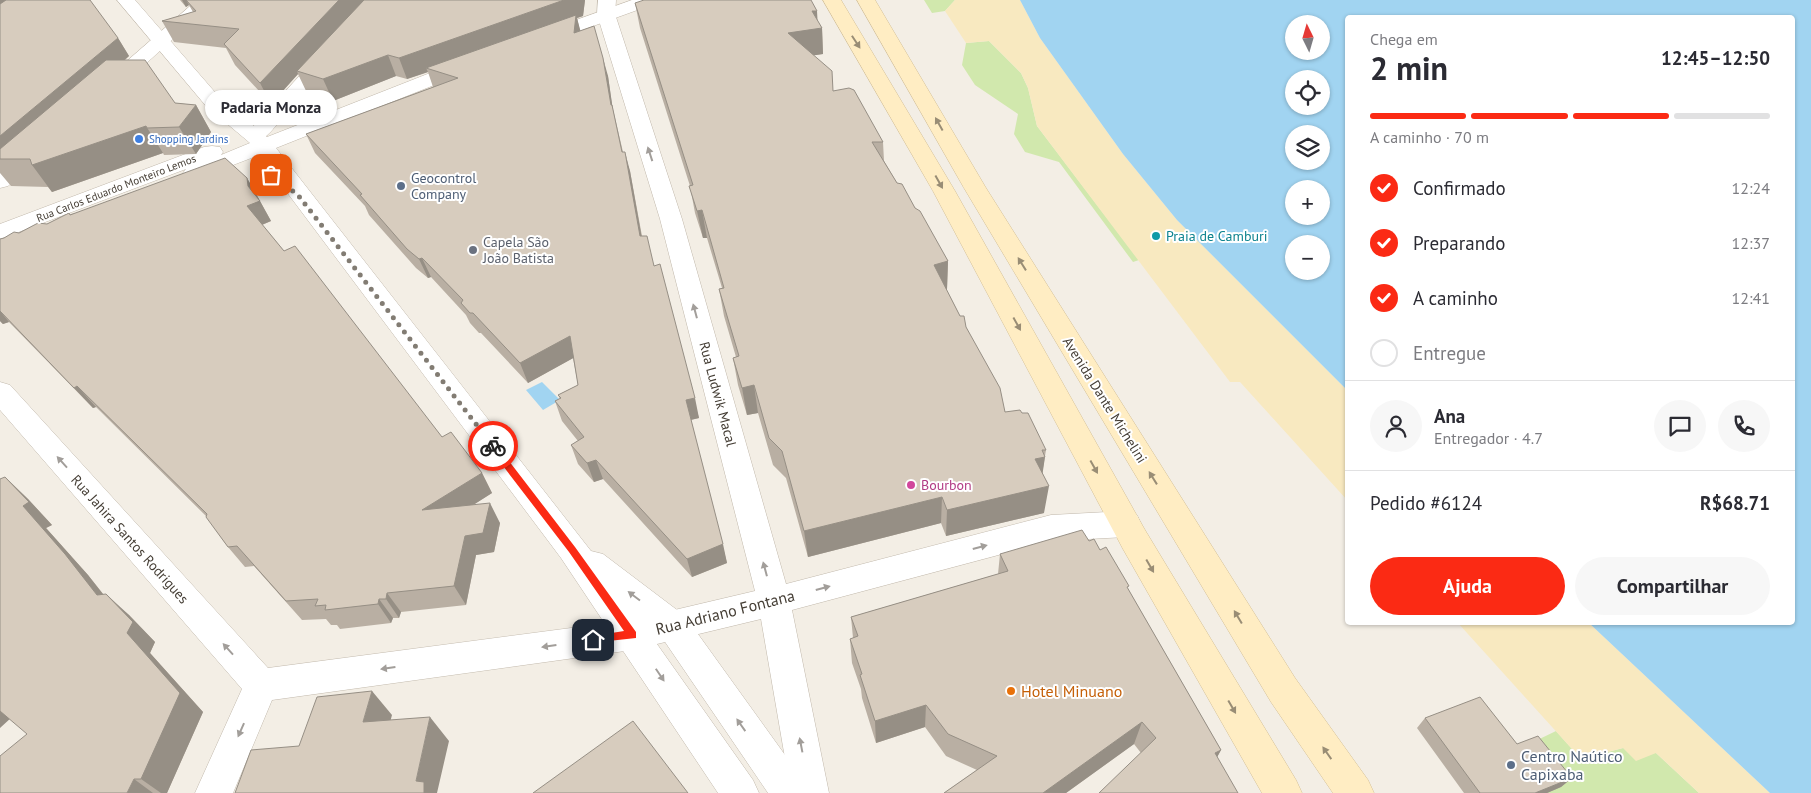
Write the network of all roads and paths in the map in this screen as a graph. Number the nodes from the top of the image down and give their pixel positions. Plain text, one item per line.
1 (126, 0) edge
2 (207, 0) edge
3 (379, 0) edge
4 (648, 0) edge
5 (832, 0) edge
6 (866, 0) edge
7 (606, 7) edge
8 (160, 42) junction
9 (523, 45) edge
10 (486, 58) edge
11 (404, 89) junction
12 (93, 100) edge
13 (213, 102) junction
14 (282, 106) junction
15 (314, 116) junction
16 (260, 142) junction
17 (43, 144) edge
18 (238, 150) junction
19 (0, 181) edge
20 (298, 195) junction
21 (0, 232) edge
22 (0, 245) edge
23 (0, 392) edge
24 (1126, 524) junction
25 (572, 549) junction
26 (774, 601) junction
27 (673, 626) junction
28 (632, 635) junction
29 (260, 685) junction
30 (214, 793) edge
31 (740, 793) edge
32 (790, 793) edge
33 (810, 793) edge
34 (1283, 793) edge
35 (1355, 793) edge

1 - 8 street
2 - 8 street
3 - 14 street
4 - 7 street
5 -> 24 main road
35 -> 6 main road, Avenida Dante Michelini
7 - 9 street
26 -> 7 street, Rua Ludwik Macal
8 - 12 street
8 - 13 street
10 - 11 street, Rua Carlos Eduardo Monteiro Lemos
11 - 15 street, Rua Carlos Eduardo Monteiro Lemos
11 - 16 street, Rua Carlos Eduardo Monteiro Lemos
13 - 16 street
13 - 18 street
14 - 15 street
14 - 16 street
15 - 16 street, Rua Carlos Eduardo Monteiro Lemos
16 - 18 street, Rua Carlos Eduardo Monteiro Lemos
16 - 20 street
17 - 19 street
18 - 20 street
18 - 21 street, Rua Carlos Eduardo Monteiro Lemos
18 - 22 street, Rua Carlos Eduardo Monteiro Lemos
20 - 25 street
29 -> 23 street, Rua Jahira Santos Rodrigues
26 -> 24 street, Rua Adriano Fontana
24 -> 34 main road
27 -> 25 street
25 - 28 street
26 - 27 street, Rua Adriano Fontana
33 -> 26 street, Rua Ludwik Macal
27 - 28 street, Rua Adriano Fontana
32 -> 27 street
28 -> 29 street, Rua Adriano Fontana
28 -> 31 street
29 -> 30 street

